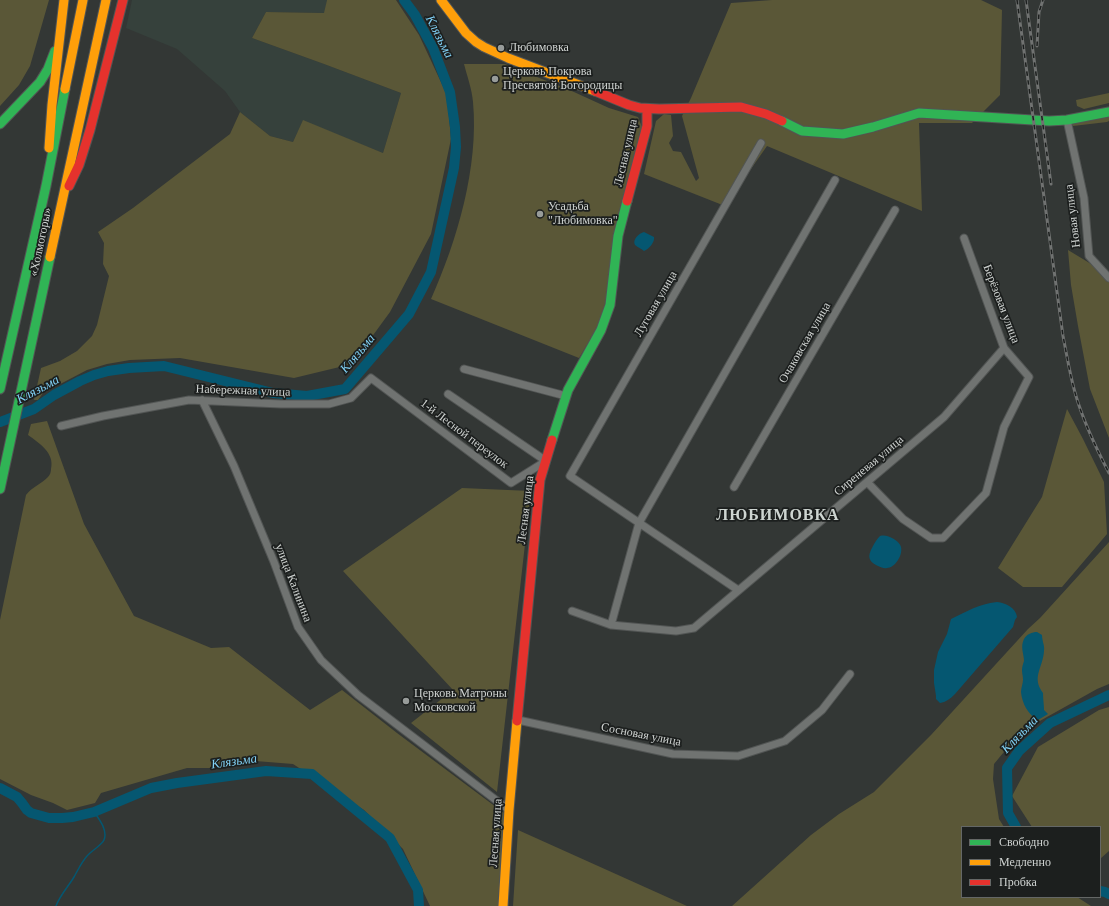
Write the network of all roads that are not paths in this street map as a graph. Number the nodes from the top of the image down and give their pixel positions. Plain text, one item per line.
1 (64, 0) edge
2 (83, 0) edge
3 (106, 0) edge
4 (123, 0) edge
5 (444, 3) edge
6 (59, 39) junction
7 (647, 108) junction
8 (1109, 112) edge
9 (1067, 120) junction
10 (0, 124) edge
11 (761, 143) dead end
12 (835, 180) dead end
13 (46, 186) junction
14 (61, 204) junction
15 (895, 210) dead end
16 (964, 238) dead end
17 (1109, 278) edge
18 (1004, 348) junction
19 (464, 369) dead end
20 (371, 378) joint
21 (0, 389) edge
22 (448, 394) dead end
23 (566, 396) junction
24 (202, 400) junction
25 (60, 426) dead end
26 (546, 461) junction
27 (867, 482) junction
28 (734, 487) dead end
29 (0, 489) edge
30 (639, 523) junction
31 (738, 590) junction
32 (572, 611) dead end
33 (611, 625) junction
34 (850, 674) dead end
35 (518, 720) junction
36 (509, 810) junction
37 (503, 906) edge

1 - 6 main road
2 - 13 main road, «Холмогоры»
3 - 14 main road, «Холмогоры»
4 - 14 main road
5 - 7 main road
6 - 10 main road
6 - 13 main road
7 - 9 main road
7 - 23 main road, Лесная улица
8 - 9 main road
9 - 17 street, Новая улица
11 - 30 street, Луговая улица
12 - 30 street
13 - 21 main road, «Холмогоры»
14 - 29 main road, «Холмогоры»
15 - 28 street, Очаковская улица
16 - 18 street, Берёзовая улица
18 - 27 street, Сиреневая улица
18 - 27 street, Берёзовая улица
19 - 23 street
20 - 24 street, Набережная улица
20 - 26 street, 1-й Лесной переулок
22 - 26 street
23 - 26 main road, Лесная улица
24 - 25 street, Набережная улица
24 - 36 street, улица Калинина
26 - 35 main road, Лесная улица
27 - 31 street, Сиреневая улица
30 - 31 street
30 - 33 street
31 - 33 street, Сиреневая улица
32 - 33 street, Сиреневая улица
34 - 35 street, Сосновая улица
35 - 36 main road, Лесная улица
36 - 37 main road, Лесная улица

